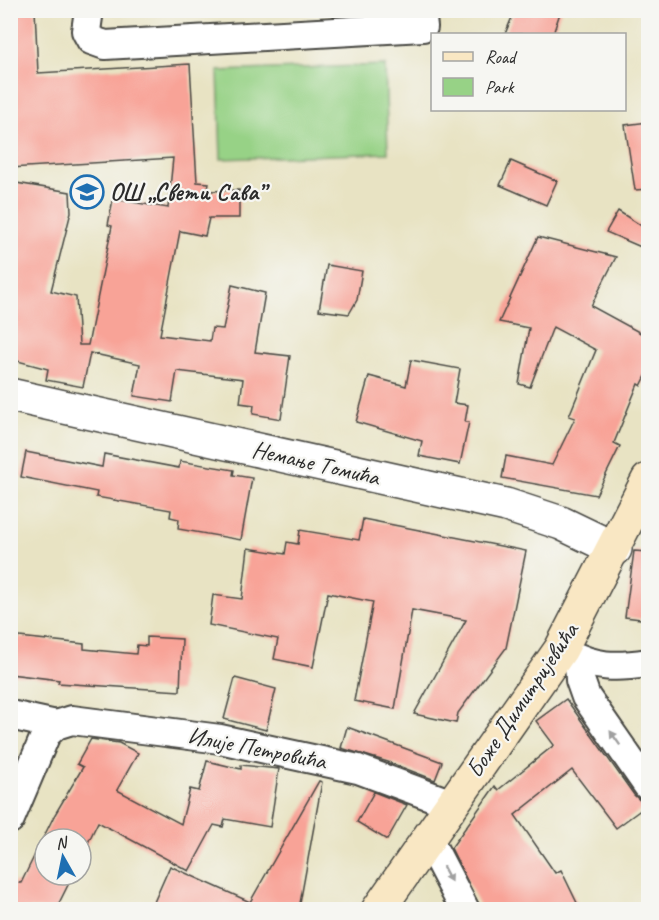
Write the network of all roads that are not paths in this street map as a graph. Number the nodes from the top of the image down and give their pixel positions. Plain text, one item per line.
1 (89, 10) edge
2 (422, 19) edge
3 (10, 395) edge
4 (648, 480) edge
5 (615, 549) junction
6 (570, 654) junction
7 (648, 663) edge
8 (10, 714) edge
9 (56, 724) junction
10 (648, 786) edge
11 (452, 804) junction
12 (10, 819) edge
13 (428, 839) junction
14 (378, 909) edge
15 (465, 909) edge

1 - 2 street
3 - 5 street, Немање Томића
4 - 5 main road, Боже Димитријевића
5 - 6 main road, Боже Димитријевића
6 - 7 street
10 -> 6 street
6 - 11 main road, Боже Димитријевића
8 - 9 street, Илије Петровића
9 - 11 street, Илије Петровића
9 - 12 street
11 - 13 main road, Боже Димитријевића
13 - 14 main road, Боже Димитријевића
13 -> 15 street

